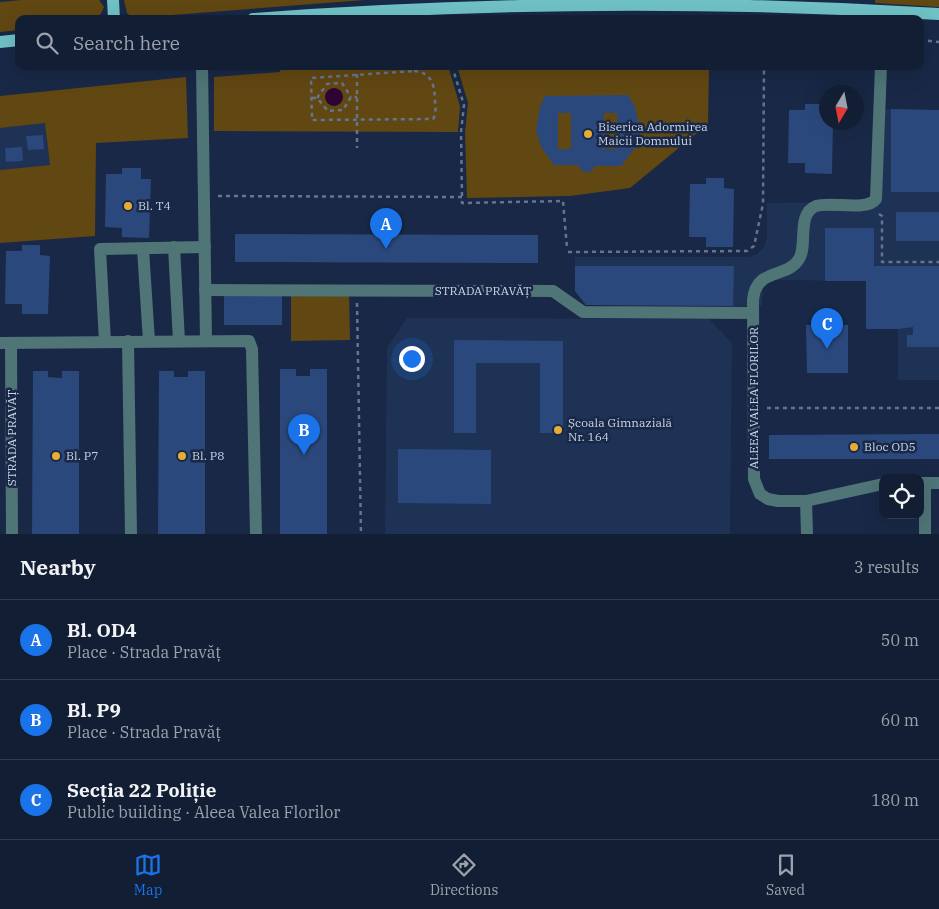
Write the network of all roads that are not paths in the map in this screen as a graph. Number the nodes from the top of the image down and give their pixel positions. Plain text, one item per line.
1 (112, 0) edge
2 (422, 4) edge
3 (384, 5) edge
4 (884, 14) edge
5 (939, 14) edge
6 (114, 15) edge
7 (290, 15) edge
8 (15, 40) edge
9 (0, 42) edge
10 (202, 70) edge
11 (881, 70) edge
12 (174, 247) junction
13 (205, 247) junction
14 (143, 249) junction
15 (205, 290) junction
16 (753, 313) junction
17 (206, 340) junction
18 (128, 341) junction
19 (149, 341) junction
20 (179, 341) junction
21 (105, 342) junction
22 (6, 343) edge
23 (6, 483) edge
24 (924, 483) edge
25 (939, 483) edge
26 (879, 485) edge
27 (806, 501) junction
28 (924, 508) edge
29 (12, 534) edge
30 (131, 534) edge
31 (256, 534) edge
32 (807, 534) edge
33 (925, 534) edge

1 - 6 main road
2 - 3 main road
2 - 4 main road
3 - 7 main road
4 - 5 main road
8 - 9 main road
10 - 13 street
11 - 16 street, ALEEA VALEA FLORILOR
12 - 13 street
12 - 14 street
12 - 20 street
13 - 15 street
14 - 19 street
14 - 21 street
15 - 16 street, STRADA PRAVĂȚ
15 - 17 street
16 - 27 street, ALEEA VALEA FLORILOR
17 - 20 street, STRADA PRAVĂȚ
17 - 31 street, STRADA PRAVĂȚ
18 - 19 street, STRADA PRAVĂȚ
18 - 21 street, STRADA PRAVĂȚ
18 - 30 street
19 - 20 street, STRADA PRAVĂȚ
21 - 22 street, STRADA PRAVĂȚ
22 - 23 street, STRADA PRAVĂȚ
23 - 29 street, STRADA PRAVĂȚ
24 - 25 street
26 - 27 street, ALEEA VALEA FLORILOR
27 - 32 street
28 - 33 street

